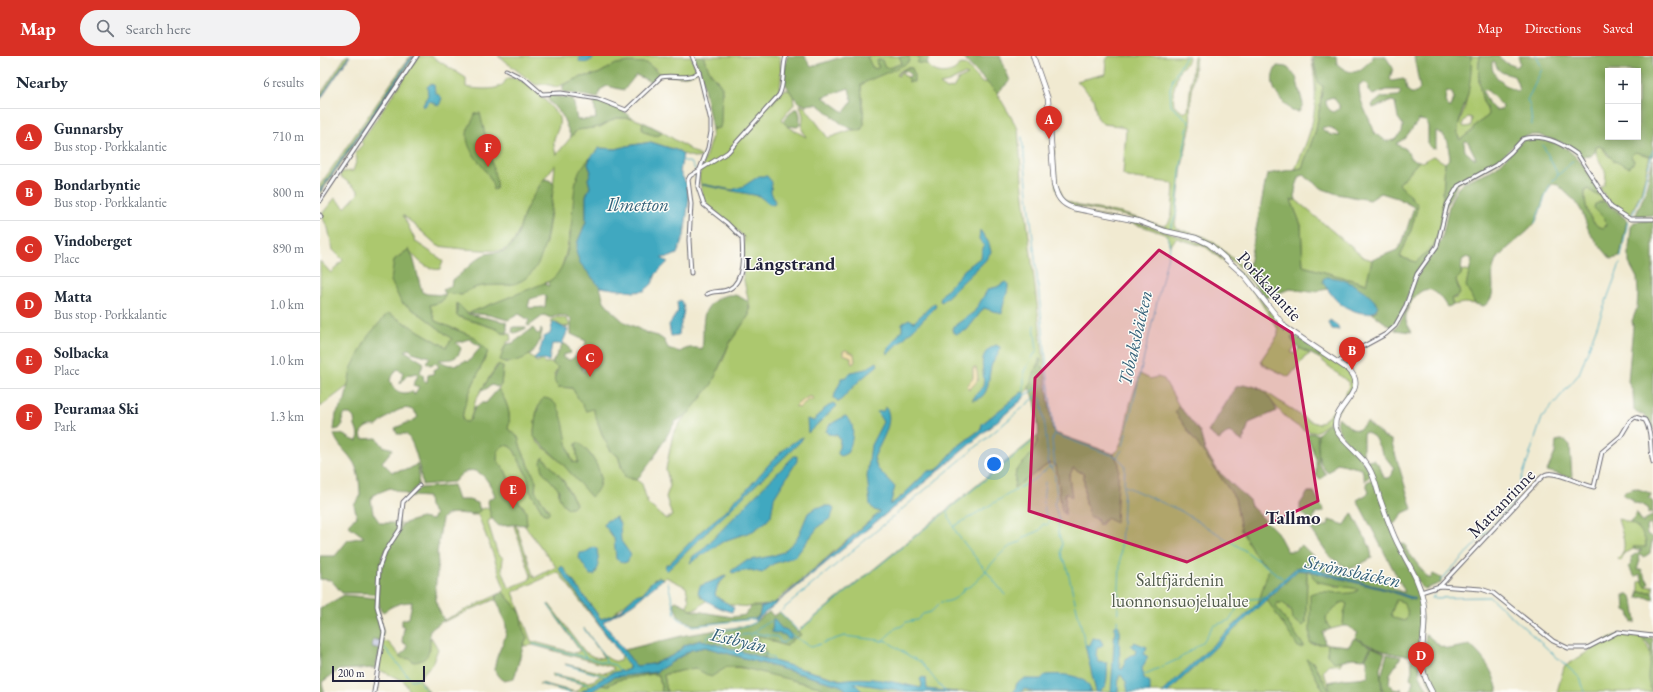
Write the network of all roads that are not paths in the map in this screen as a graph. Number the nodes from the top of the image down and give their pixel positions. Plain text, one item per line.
1 (417, 56) edge
2 (692, 56) edge
3 (786, 56) edge
4 (1033, 56) edge
5 (506, 70) dead end
6 (699, 72) junction
7 (700, 169) junction
8 (320, 201) edge
9 (1653, 219) edge
10 (691, 273) dead end
11 (707, 294) dead end
12 (1348, 356) junction
13 (1338, 362) junction
14 (1349, 370) junction
15 (1653, 462) edge
16 (419, 486) dead end
17 (1440, 586) junction
18 (1421, 592) junction
19 (1653, 636) edge
20 (374, 692) edge
21 (1432, 692) edge

1 - 8 street
2 - 6 street
3 - 7 street
4 - 13 street, Porkkalantie
5 - 6 street
6 - 7 street
7 - 10 street
7 - 11 street
9 - 12 street
12 - 13 street
12 - 14 street
13 - 14 street, Porkkalantie
14 - 18 street
15 - 17 street, Mattanrinne
16 - 20 street
17 - 18 street
17 - 19 street
18 - 21 street

